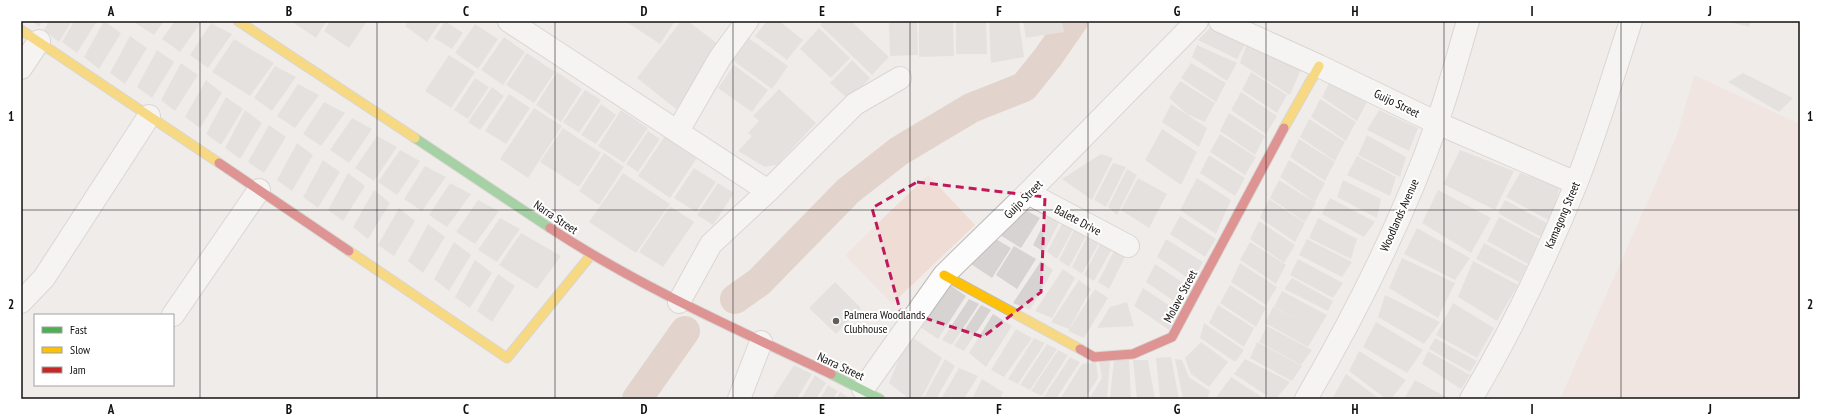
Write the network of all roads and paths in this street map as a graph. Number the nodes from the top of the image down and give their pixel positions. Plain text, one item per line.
1 (238, 21) edge
2 (509, 21) edge
3 (748, 21) edge
4 (1198, 21) edge
5 (1220, 21) edge
6 (1468, 21) edge
7 (1631, 21) edge
8 (30, 36) edge
9 (1320, 66) junction
10 (21, 68) edge
11 (900, 78) dead end
12 (149, 116) junction
13 (1437, 123) junction
14 (678, 131) junction
15 (1576, 183) junction
16 (259, 190) junction
17 (768, 191) junction
18 (1028, 193) junction
19 (1128, 246) dead end
20 (591, 255) junction
21 (944, 275) junction
22 (21, 302) edge
23 (679, 302) junction
24 (174, 314) edge
25 (761, 342) junction
26 (871, 394) edge
27 (739, 399) edge
28 (1306, 399) edge
29 (1471, 399) edge

1 - 20 street, Narra Street
2 - 14 street
3 - 14 street
4 - 18 street, Guijo Street
5 - 9 street, Guijo Street
6 - 13 street, Woodlands Avenue
7 - 15 street, Kamagong Street
8 - 10 street
8 - 12 street
9 - 13 street, Guijo Street
9 - 21 street, Molave Street
11 - 17 street
12 - 16 street
12 - 22 street
13 - 15 street, Guijo Street
13 - 28 street, Woodlands Avenue
14 - 17 street
15 - 29 street, Kamagong Street
16 - 20 street
16 - 24 street
17 - 23 street
18 - 19 street, Balete Drive
18 - 21 street, Guijo Street
20 - 23 street, Narra Street
21 - 26 street, Guijo Street
23 - 25 street, Narra Street
25 - 26 street, Narra Street
25 - 27 street

